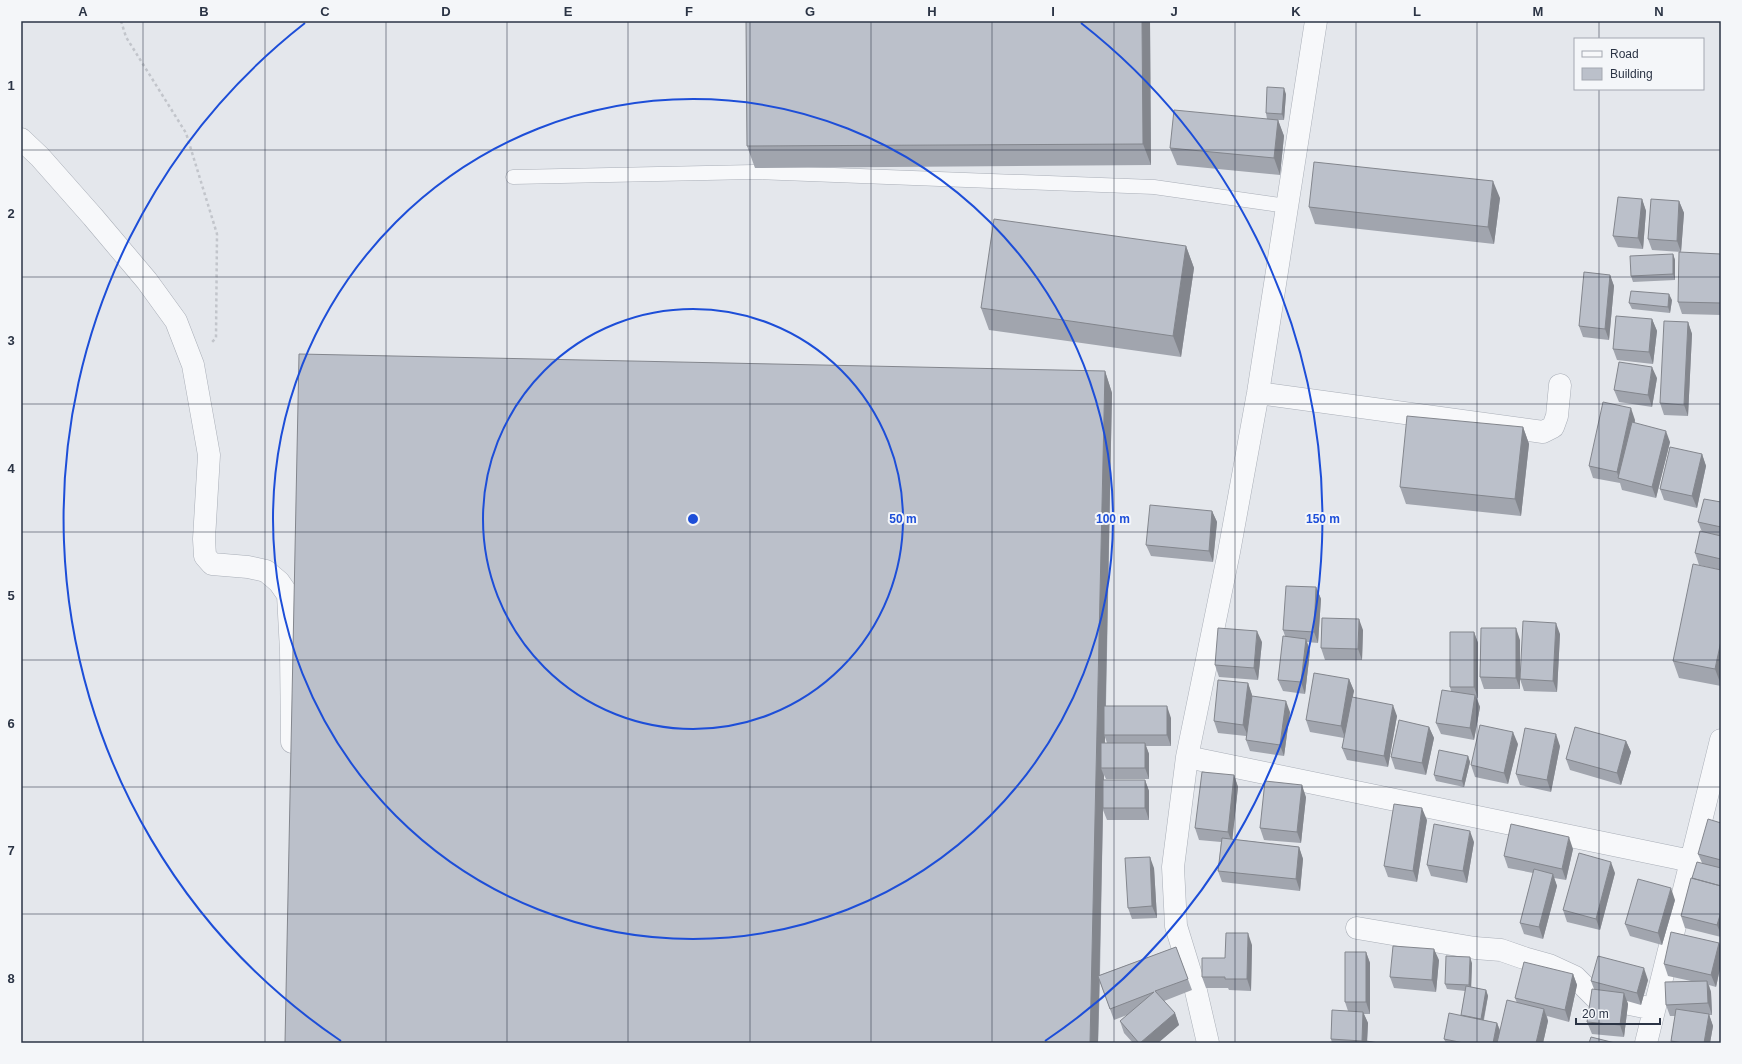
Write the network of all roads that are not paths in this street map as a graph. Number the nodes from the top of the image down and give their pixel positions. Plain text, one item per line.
1 (1316, 21) edge
2 (21, 139) edge
3 (513, 177) dead end
4 (1287, 206) junction
5 (1560, 385) dead end
6 (1258, 393) junction
7 (1721, 740) edge
8 (1187, 757) junction
9 (292, 759) edge
10 (1691, 861) junction
11 (1357, 928) dead end
12 (1654, 1009) junction
13 (1208, 1043) edge
14 (1646, 1043) edge

1 - 4 street
2 - 9 street
3 - 4 lane
4 - 6 street
5 - 6 street
6 - 8 street
7 - 10 street
8 - 10 street
8 - 13 street
10 - 12 street
11 - 12 street
12 - 14 street

